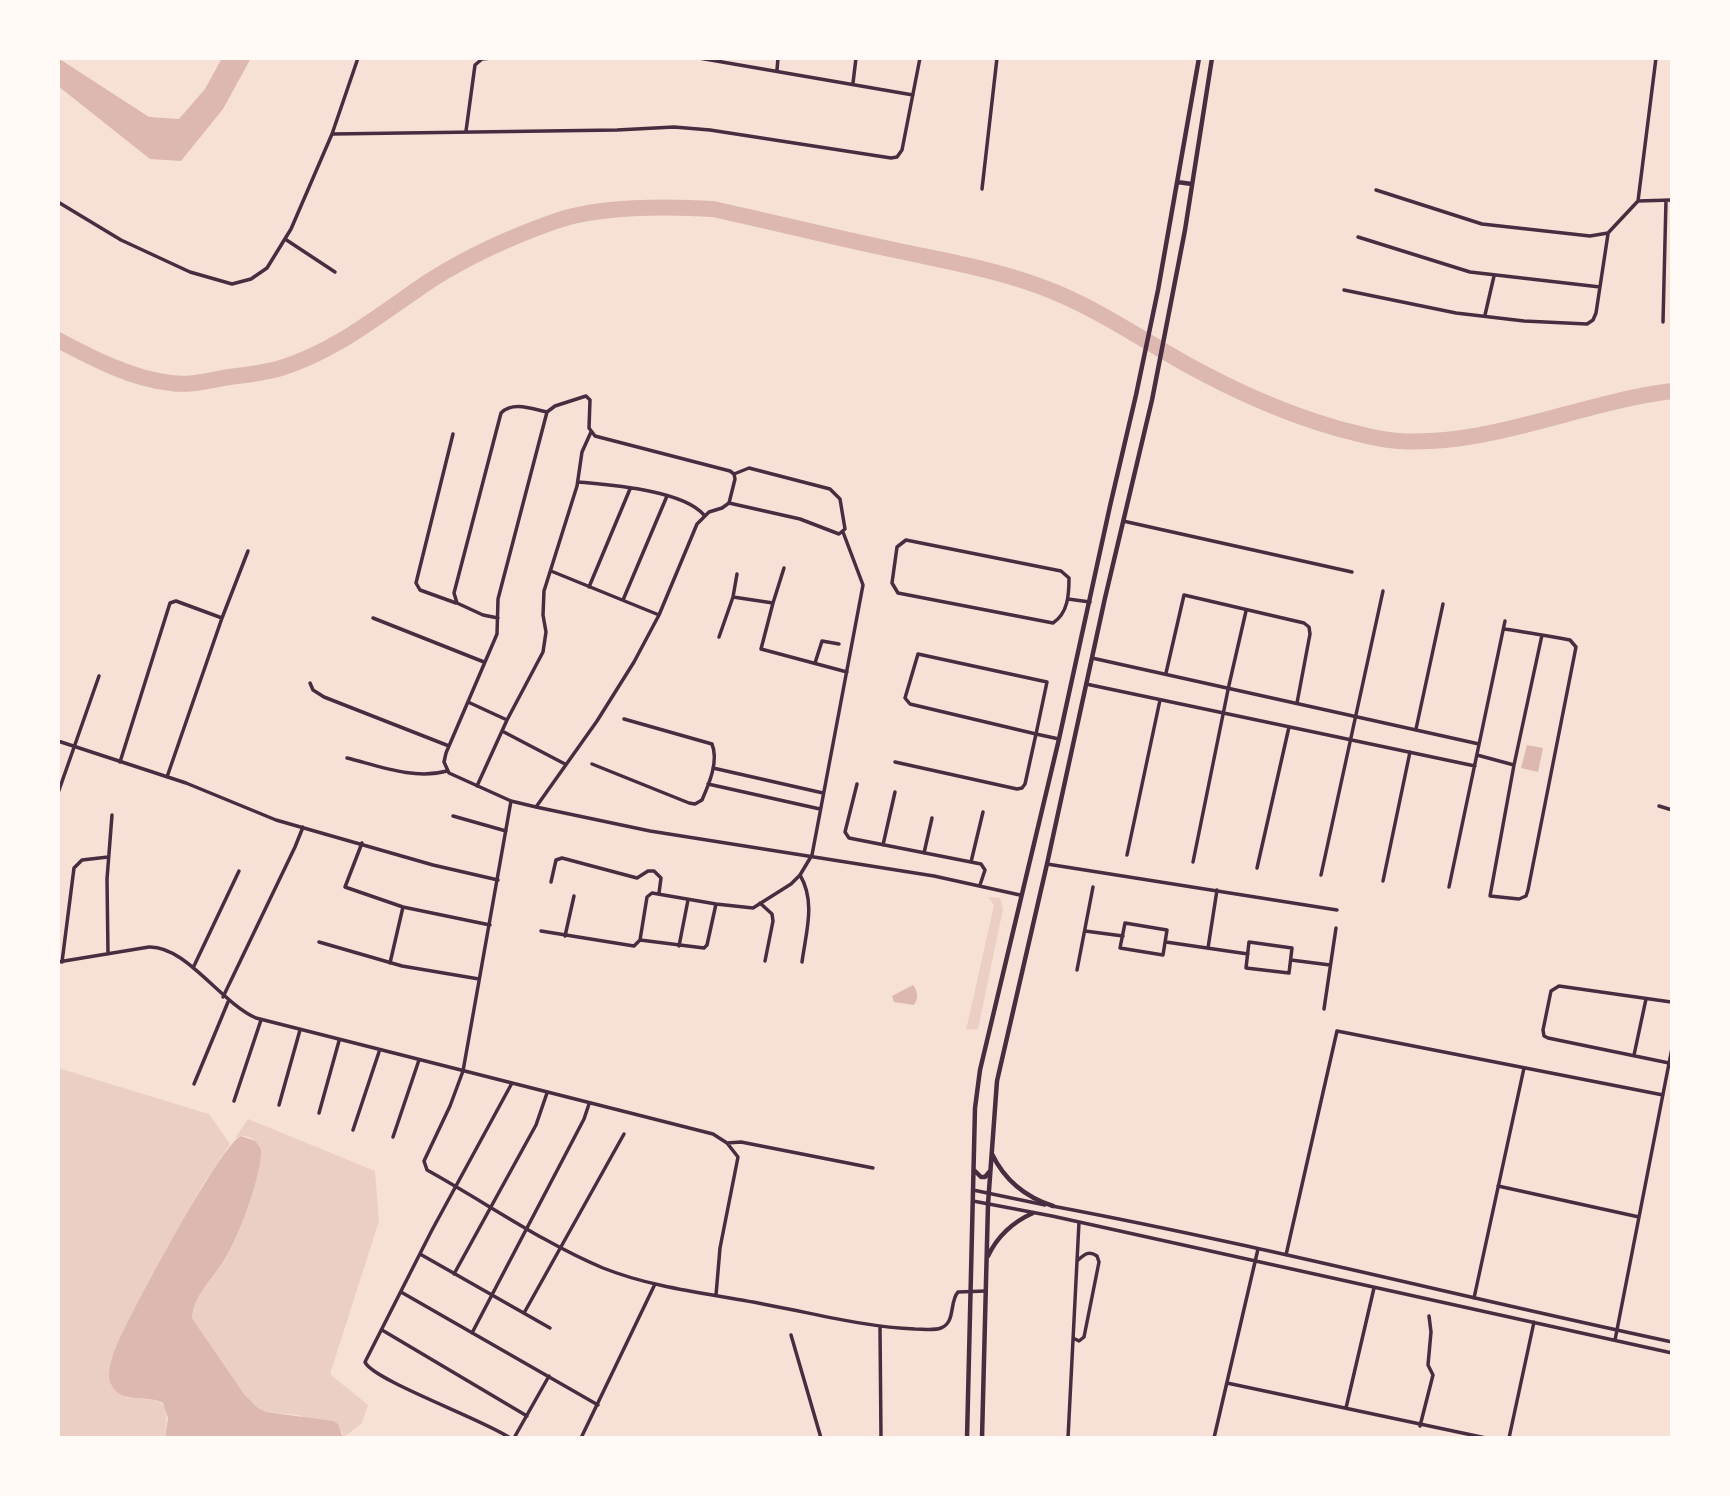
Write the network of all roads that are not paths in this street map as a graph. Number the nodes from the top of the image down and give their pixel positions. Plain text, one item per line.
1 (358, 58) edge
2 (491, 58) edge
3 (699, 58) edge
4 (778, 58) edge
5 (856, 58) edge
6 (920, 58) edge
7 (997, 58) edge
8 (1199, 58) edge
9 (1212, 58) edge
10 (1656, 58) edge
11 (777, 71) junction
12 (853, 83) junction
13 (913, 95) junction
14 (466, 131) junction
15 (332, 134) junction
16 (1177, 182) junction
17 (1192, 184) junction
18 (982, 188) dead end
19 (1376, 190) dead end
20 (1666, 200) junction
21 (1672, 200) edge
22 (1638, 201) junction
23 (58, 202) edge
24 (1608, 233) junction
25 (1358, 237) dead end
26 (285, 239) junction
27 (335, 272) dead end
28 (1494, 275) junction
29 (1600, 287) junction
30 (1343, 290) dead end
31 (1485, 314) junction
32 (1663, 322) dead end
33 (547, 412) junction
34 (591, 432) junction
35 (453, 434) dead end
36 (734, 474) junction
37 (578, 482) junction
38 (631, 488) junction
39 (667, 496) junction
40 (729, 503) junction
41 (704, 515) junction
42 (1124, 521) junction
43 (843, 532) junction
44 (248, 551) dead end
45 (784, 568) dead end
46 (551, 571) junction
47 (1352, 572) dead end
48 (737, 574) dead end
49 (589, 587) junction
50 (1383, 591) dead end
51 (733, 597) junction
52 (1068, 599) junction
53 (623, 600) junction
54 (1090, 602) junction
55 (457, 603) junction
56 (773, 603) junction
57 (1443, 604) dead end
58 (1246, 611) junction
59 (659, 615) junction
60 (222, 618) junction
61 (373, 618) dead end
62 (498, 618) junction
63 (1505, 621) dead end
64 (1504, 629) junction
65 (1542, 635) junction
66 (719, 637) dead end
67 (839, 644) dead end
68 (1091, 658) junction
69 (484, 662) junction
70 (815, 663) junction
71 (847, 672) junction
72 (1166, 673) junction
73 (99, 676) dead end
74 (310, 683) dead end
75 (1086, 684) junction
76 (1229, 687) junction
77 (1160, 700) junction
78 (468, 702) junction
79 (1297, 703) junction
80 (1224, 714) junction
81 (1354, 716) junction
82 (624, 719) dead end
83 (507, 720) junction
84 (1289, 727) junction
85 (1416, 729) junction
86 (502, 731) junction
87 (1036, 734) junction
88 (1059, 739) junction
89 (1350, 740) junction
90 (58, 741) edge
91 (1479, 744) junction
92 (449, 746) junction
93 (74, 747) junction
94 (1410, 752) junction
95 (1477, 755) junction
96 (347, 758) dead end
97 (120, 762) junction
98 (895, 762) dead end
99 (565, 764) junction
100 (592, 764) dead end
101 (1514, 765) junction
102 (1475, 766) junction
103 (713, 768) junction
104 (447, 771) junction
105 (167, 777) junction
106 (708, 784) junction
107 (857, 784) dead end
108 (477, 786) junction
109 (895, 792) dead end
110 (58, 793) edge
111 (823, 793) junction
112 (511, 801) junction
113 (1659, 806) dead end
114 (536, 807) junction
115 (820, 809) junction
116 (1672, 810) edge
117 (983, 812) dead end
118 (112, 815) dead end
119 (453, 816) dead end
120 (932, 818) dead end
121 (303, 827) junction
122 (506, 831) junction
123 (362, 843) junction
124 (883, 845) junction
125 (924, 853) junction
126 (811, 855) junction
127 (1127, 855) dead end
128 (108, 857) junction
129 (971, 862) junction
130 (1193, 862) dead end
131 (1047, 864) junction
132 (1257, 868) dead end
133 (239, 871) dead end
134 (1321, 875) dead end
135 (800, 876) junction
136 (498, 880) junction
137 (1383, 881) dead end
138 (551, 882) dead end
139 (980, 885) junction
140 (1093, 887) dead end
141 (1449, 887) dead end
142 (1217, 890) junction
143 (659, 893) junction
144 (1020, 895) junction
145 (574, 896) dead end
146 (688, 899) junction
147 (760, 903) junction
148 (716, 904) junction
149 (403, 907) junction
150 (1337, 910) dead end
151 (490, 925) junction
152 (1336, 928) dead end
153 (541, 931) dead end
154 (1085, 931) junction
155 (565, 936) junction
156 (1123, 936) junction
157 (640, 940) junction
158 (319, 942) dead end
159 (1166, 942) junction
160 (679, 946) junction
161 (1208, 948) junction
162 (108, 954) junction
163 (1248, 954) junction
164 (1291, 960) junction
165 (765, 961) dead end
166 (60, 962) edge
167 (802, 962) dead end
168 (390, 963) junction
169 (1330, 965) junction
170 (193, 968) junction
171 (1077, 970) dead end
172 (480, 979) junction
173 (223, 997) junction
174 (1646, 999) junction
175 (229, 1002) junction
176 (1671, 1002) edge
177 (1324, 1009) dead end
178 (261, 1020) junction
179 (300, 1030) junction
180 (339, 1040) junction
181 (1672, 1048) edge
182 (380, 1051) junction
183 (1634, 1055) junction
184 (419, 1060) junction
185 (1669, 1063) junction
186 (1524, 1067) junction
187 (463, 1071) junction
188 (512, 1083) junction
189 (194, 1084) dead end
190 (547, 1093) junction
191 (1663, 1095) junction
192 (234, 1101) dead end
193 (589, 1104) junction
194 (279, 1105) dead end
195 (319, 1113) dead end
196 (354, 1130) dead end
197 (624, 1133) dead end
198 (393, 1137) dead end
199 (727, 1143) junction
200 (991, 1153) junction
201 (974, 1167) junction
202 (873, 1168) dead end
203 (990, 1171) junction
204 (1498, 1186) junction
205 (457, 1187) junction
206 (973, 1190) junction
207 (988, 1193) junction
208 (973, 1201) junction
209 (988, 1204) junction
210 (492, 1206) junction
211 (1053, 1206) junction
212 (1033, 1213) junction
213 (1639, 1217) junction
214 (1079, 1222) junction
215 (527, 1227) junction
216 (562, 1248) junction
217 (1258, 1248) junction
218 (419, 1254) junction
219 (1286, 1255) junction
220 (987, 1260) junction
221 (1077, 1261) junction
222 (1255, 1261) junction
223 (454, 1274) junction
224 (655, 1284) junction
225 (1374, 1288) junction
226 (986, 1291) junction
227 (401, 1292) junction
228 (970, 1292) junction
229 (491, 1295) junction
230 (716, 1295) junction
231 (1474, 1298) junction
232 (524, 1313) junction
233 (1429, 1316) dead end
234 (1534, 1322) junction
235 (880, 1327) junction
236 (550, 1328) dead end
237 (382, 1330) junction
238 (1617, 1330) junction
239 (472, 1333) junction
240 (791, 1335) dead end
241 (1073, 1338) junction
242 (1615, 1340) junction
243 (1672, 1342) edge
244 (1672, 1353) edge
245 (549, 1376) junction
246 (1227, 1383) junction
247 (598, 1405) junction
248 (1346, 1408) junction
249 (527, 1416) junction
250 (1420, 1426) junction
251 (512, 1438) edge
252 (581, 1438) edge
253 (821, 1438) edge
254 (881, 1438) edge
255 (967, 1438) edge
256 (982, 1438) edge
257 (1068, 1438) edge
258 (1214, 1438) edge
259 (1486, 1438) edge
260 (1509, 1438) edge

1 - 15 street
2 - 14 street
3 - 11 street
4 - 11 street
5 - 12 street
6 - 13 street
7 - 18 street
8 - 16 street
9 - 17 street
10 - 22 street
11 - 12 street
12 - 13 street
13 - 14 street
14 - 15 street
15 - 26 street
16 - 17 street
16 - 54 street
17 - 42 street
19 - 24 street
20 - 21 street
20 - 22 street
20 - 32 street
22 - 24 street
23 - 26 street
24 - 29 street
25 - 28 street
26 - 27 street
28 - 29 street
28 - 31 street
29 - 31 street
30 - 31 street
33 - 34 street
33 - 55 street
33 - 62 street
34 - 36 street
34 - 37 street
35 - 55 street
36 - 40 street
36 - 43 street
37 - 38 street
37 - 46 street
38 - 39 street
38 - 49 street
39 - 41 street
39 - 53 street
40 - 41 street
40 - 43 street
41 - 59 street
42 - 47 street
42 - 68 street
43 - 71 street
44 - 60 street
45 - 56 street
46 - 49 street
46 - 83 street
48 - 51 street
49 - 53 street
50 - 81 street
51 - 56 street
51 - 66 street
52 - 52 street
52 - 54 street
53 - 59 street
54 - 88 street
55 - 62 street
56 - 70 street
57 - 85 street
58 - 72 street
58 - 76 street
58 - 79 street
59 - 99 street
60 - 97 street
60 - 105 street
61 - 69 street
62 - 69 street
63 - 64 street
64 - 65 street
64 - 91 street
65 - 101 street
65 - 101 street
67 - 70 street
68 - 72 street
68 - 75 street
69 - 78 street
70 - 71 street
71 - 111 street
72 - 76 street
73 - 93 street
74 - 92 street
75 - 77 street
75 - 131 street
76 - 79 street
76 - 80 street
77 - 80 street
77 - 127 street
78 - 83 street
78 - 92 street
79 - 81 street
80 - 84 street
80 - 130 street
81 - 85 street
81 - 89 street
82 - 103 street
83 - 86 street
84 - 89 street
84 - 132 street
85 - 91 street
86 - 99 street
86 - 108 street
87 - 87 street
87 - 88 street
87 - 98 street
88 - 144 street
89 - 94 street
89 - 134 street
90 - 93 street
91 - 95 street
92 - 104 street
93 - 97 street
93 - 110 street
94 - 102 street
94 - 137 street
95 - 101 street
95 - 102 street
96 - 104 street
97 - 105 street
99 - 114 street
100 - 106 street
102 - 141 street
103 - 106 street
103 - 111 street
104 - 108 street
105 - 121 street
106 - 115 street
107 - 124 street
108 - 112 street
109 - 124 street
111 - 115 street
112 - 114 street
112 - 122 street
113 - 116 street
114 - 126 street
115 - 126 street
117 - 129 street
118 - 128 street
119 - 122 street
120 - 125 street
121 - 123 street
121 - 173 street
122 - 136 street
123 - 136 street
123 - 149 street
124 - 125 street
125 - 129 street
126 - 135 street
126 - 139 street
128 - 162 street
128 - 166 street
129 - 139 street
131 - 142 street
131 - 200 street
133 - 170 street
135 - 147 street
135 - 167 street
136 - 151 street
138 - 143 street
139 - 144 street
140 - 154 street
142 - 150 street
142 - 161 street
143 - 146 street
143 - 157 street
144 - 201 street
145 - 155 street
146 - 148 street
146 - 160 street
147 - 148 street
147 - 165 street
148 - 160 street
149 - 151 street
149 - 168 street
151 - 172 street
152 - 169 street
153 - 155 street
154 - 156 street
154 - 171 street
155 - 157 street
156 - 159 street
156 - 159 street
157 - 160 street
158 - 168 street
159 - 161 street
161 - 163 street
162 - 166 street
162 - 170 street
163 - 164 street
163 - 164 street
164 - 169 street
168 - 172 street
169 - 177 street
170 - 173 street
172 - 187 street
173 - 175 street
174 - 176 street
174 - 183 street
174 - 183 street
175 - 178 street
175 - 189 street
178 - 179 street
178 - 192 street
179 - 180 street
179 - 194 street
180 - 182 street
180 - 195 street
181 - 185 street
182 - 184 street
182 - 196 street
183 - 185 street
184 - 187 street
184 - 198 street
185 - 191 street
186 - 191 street
186 - 204 street
186 - 219 street
187 - 188 street
187 - 205 street
188 - 190 street
188 - 205 street
190 - 193 street
190 - 210 street
191 - 213 street
193 - 199 street
193 - 215 street
197 - 216 street
199 - 202 street
199 - 230 street
200 - 203 street
200 - 211 street
201 - 203 street
201 - 206 street
203 - 207 street
204 - 213 street
204 - 231 street
205 - 210 street
205 - 218 street
206 - 207 street
206 - 208 street
207 - 209 street
207 - 211 street
208 - 209 street
208 - 228 street
209 - 212 street
209 - 220 street
210 - 215 street
210 - 223 street
211 - 217 street
212 - 214 street
212 - 220 street
213 - 238 street
214 - 221 street
214 - 222 street
215 - 216 street
215 - 229 street
216 - 224 street
216 - 232 street
217 - 219 street
217 - 222 street
218 - 223 street
218 - 227 street
219 - 231 street
220 - 226 street
221 - 241 street
221 - 241 street
222 - 225 street
222 - 246 street
223 - 229 street
224 - 230 street
224 - 247 street
225 - 234 street
225 - 248 street
226 - 228 street
226 - 256 street
227 - 237 street
227 - 239 street
228 - 235 street
228 - 255 street
229 - 232 street
229 - 239 street
230 - 235 street
231 - 238 street
232 - 236 street
233 - 250 street
234 - 242 street
234 - 260 street
235 - 254 street
237 - 249 street
237 - 251 street
238 - 242 street
238 - 243 street
239 - 245 street
240 - 253 street
241 - 257 street
242 - 244 street
245 - 247 street
245 - 249 street
246 - 248 street
246 - 258 street
247 - 252 street
248 - 250 street
249 - 251 street
250 - 259 street

